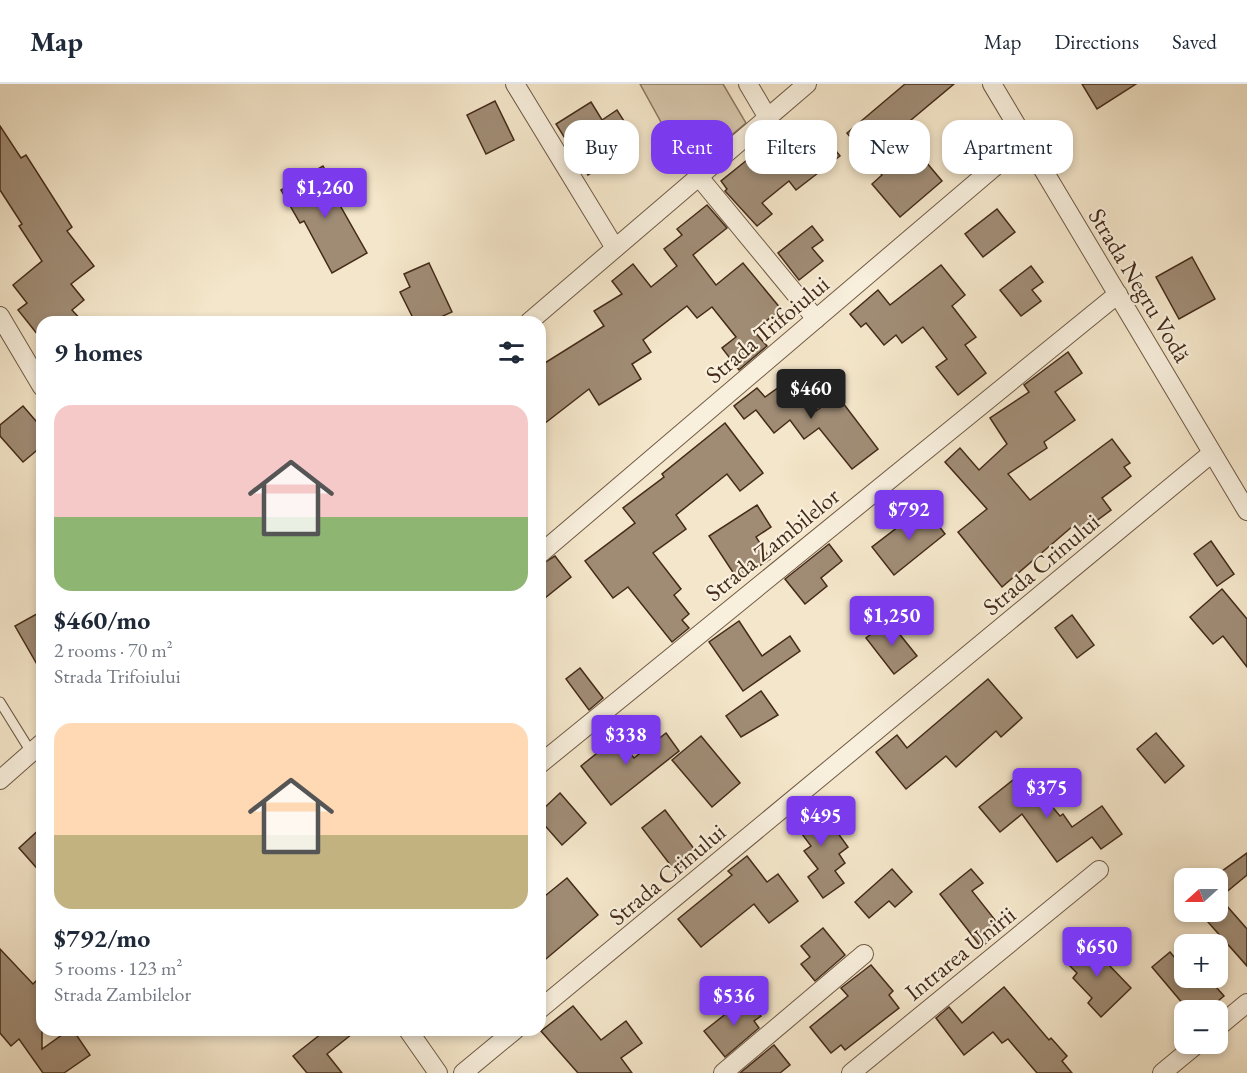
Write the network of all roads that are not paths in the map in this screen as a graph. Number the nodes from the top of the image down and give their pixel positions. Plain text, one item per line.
1 (515, 84) edge
2 (748, 84) edge
3 (807, 84) edge
4 (992, 84) edge
5 (768, 118) junction
6 (1014, 120) edge
7 (986, 174) edge
8 (1046, 174) edge
9 (699, 177) junction
10 (615, 248) junction
11 (1118, 294) junction
12 (0, 316) edge
13 (536, 316) edge
14 (816, 319) junction
15 (36, 377) edge
16 (1212, 453) junction
17 (1247, 511) edge
18 (546, 549) edge
19 (0, 702) edge
20 (36, 746) edge
21 (36, 748) edge
22 (546, 759) edge
23 (0, 780) edge
24 (1099, 870) dead end
25 (864, 954) dead end
26 (1247, 1003) edge
27 (546, 1005) edge
28 (1228, 1019) edge
29 (412, 1036) edge
30 (507, 1036) edge
31 (1185, 1054) edge
32 (438, 1073) edge
33 (463, 1073) edge
34 (723, 1073) edge
35 (851, 1073) edge
36 (1162, 1073) edge

1 - 10 street
2 - 5 street
3 - 5 street
4 - 6 street, Strada Negru Vodă
5 - 9 street
7 - 14 street, Strada Trifoiului
8 - 11 street, Strada Negru Vodă
9 - 10 street
9 - 14 street
10 - 13 street
11 - 16 street, Strada Negru Vodă
11 - 22 street, Strada Zambilelor
12 - 15 street
14 - 18 street, Strada Trifoiului
16 - 17 street, Strada Negru Vodă
16 - 27 street, Strada Crinului
19 - 20 lane
21 - 23 street
24 - 35 street, Intrarea Unirii
25 - 34 street
26 - 28 street
29 - 32 street
30 - 33 street
31 - 36 street

